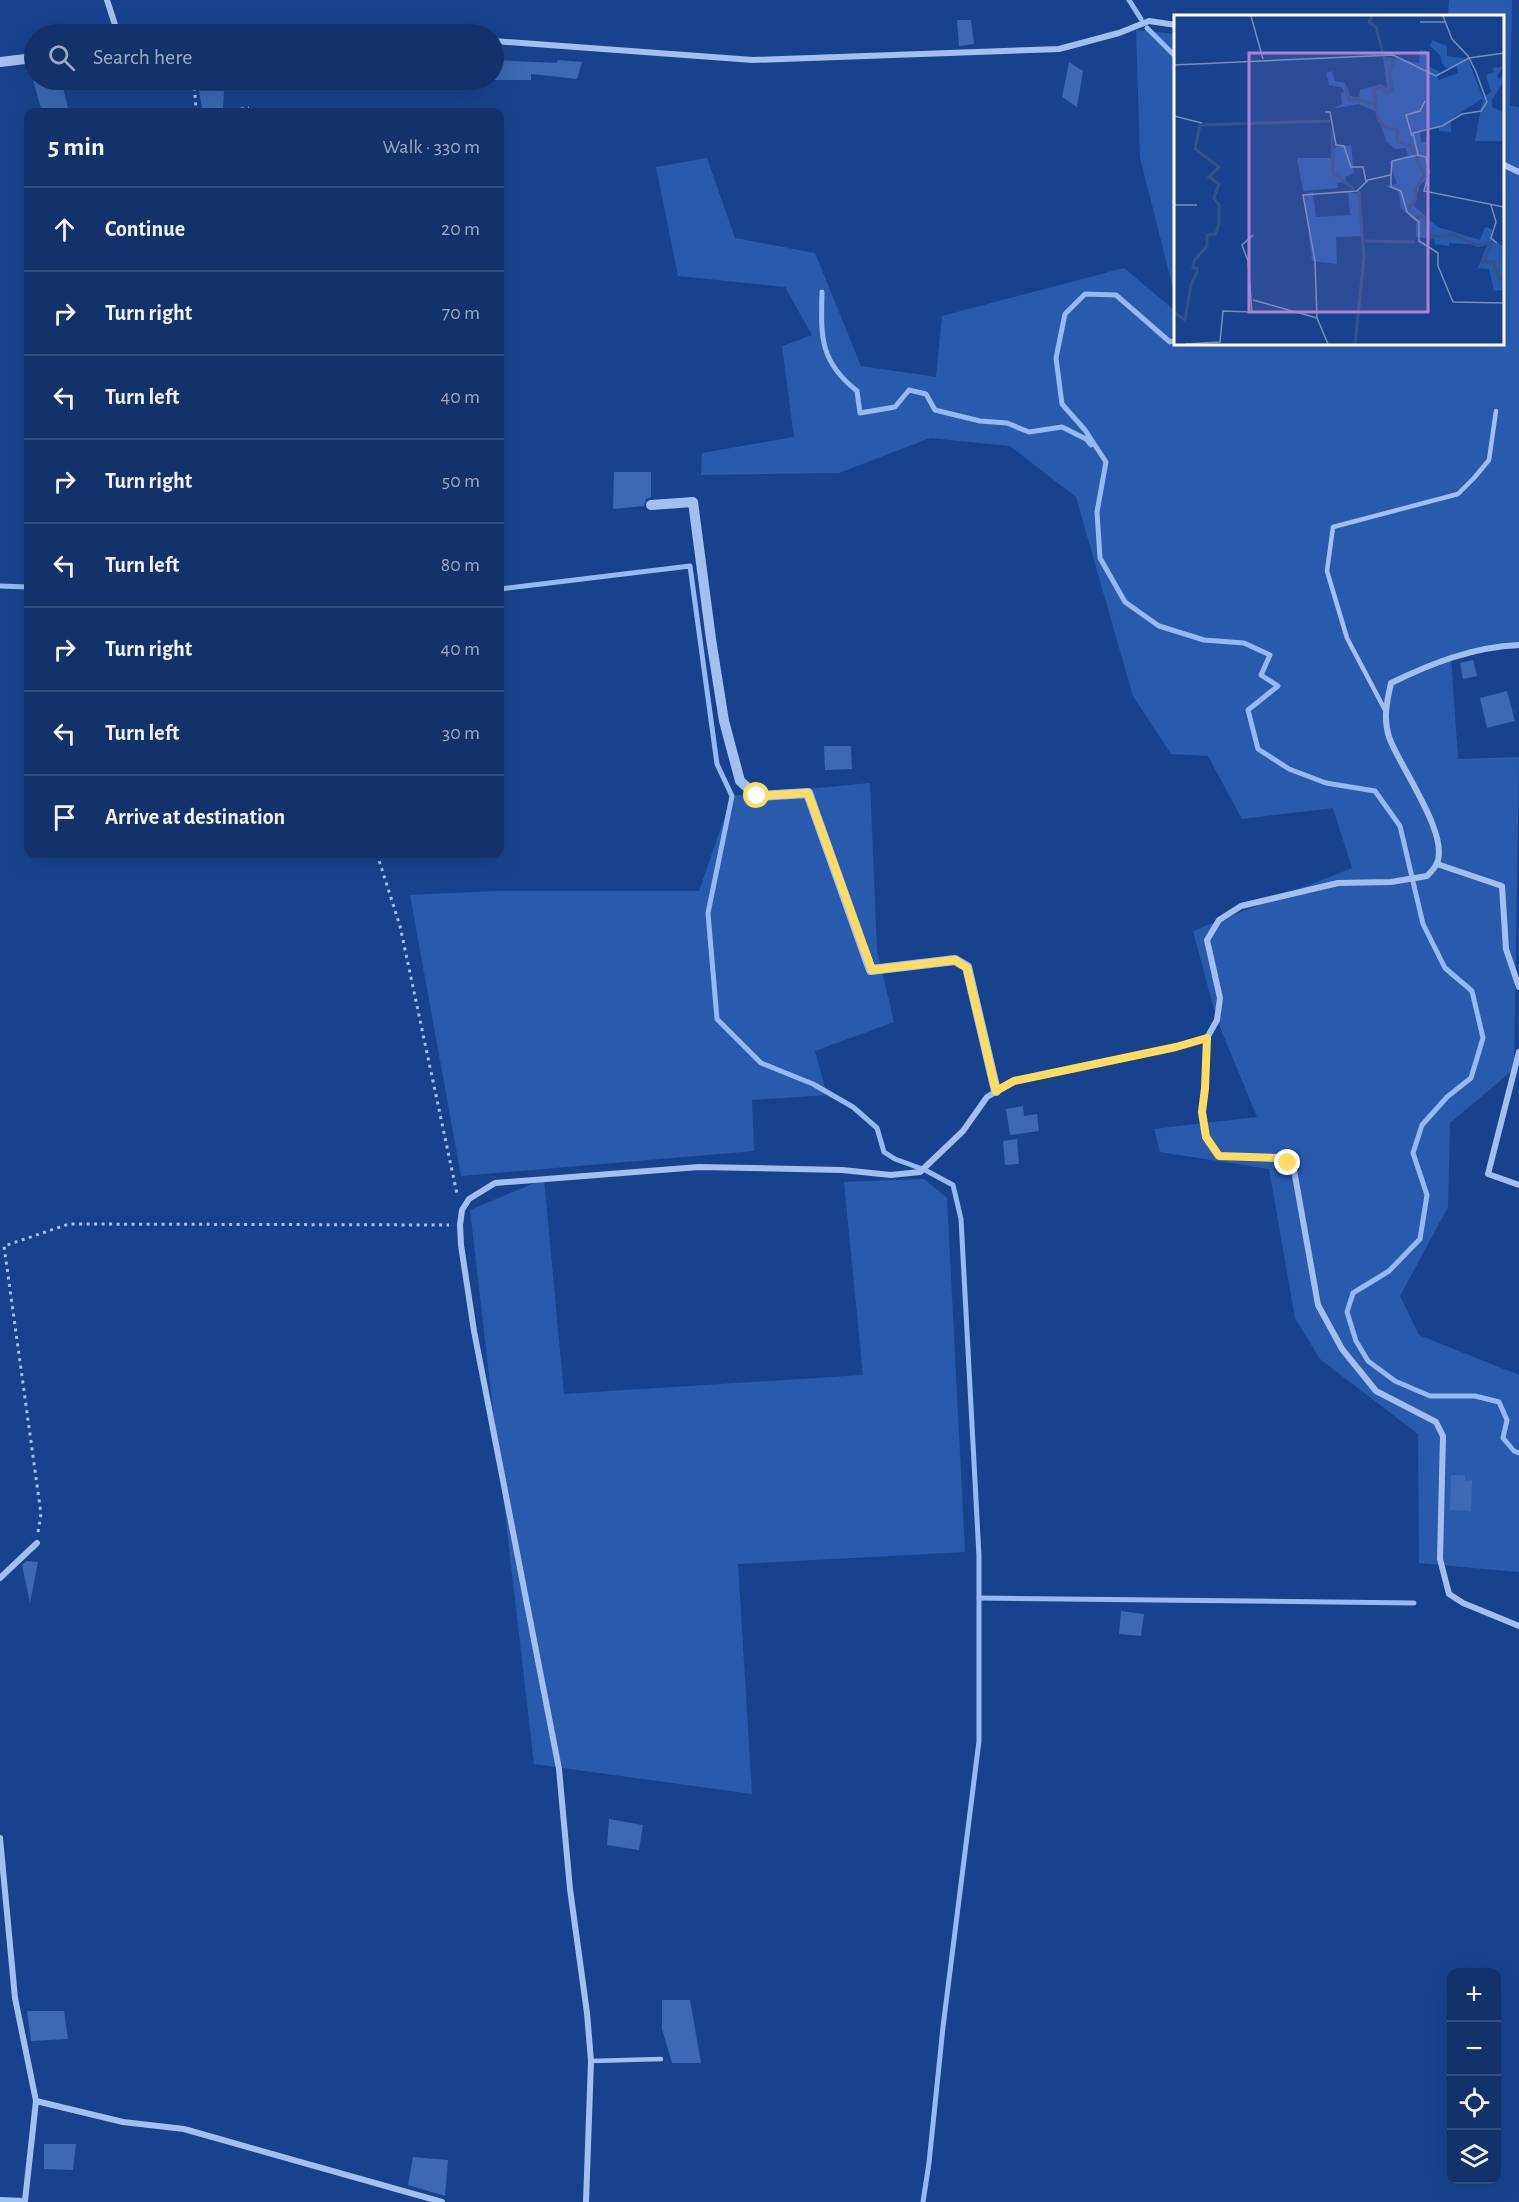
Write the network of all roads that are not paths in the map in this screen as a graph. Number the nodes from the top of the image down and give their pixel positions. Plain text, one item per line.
1 (107, 0) edge
2 (115, 24) edge
3 (1174, 25) edge
4 (504, 42) edge
5 (24, 59) edge
6 (0, 62) edge
7 (1504, 164) edge
8 (1519, 172) edge
9 (1496, 411) dead end
10 (651, 505) dead end
11 (1519, 645) edge
12 (1385, 710) junction
13 (1437, 864) junction
14 (1519, 987) edge
15 (1207, 1038) junction
16 (1519, 1052) edge
17 (996, 1091) junction
18 (1519, 1185) edge
19 (37, 1543) road end
20 (0, 1578) edge
21 (1519, 1626) edge
22 (0, 1838) edge
23 (661, 2059) dead end
24 (591, 2061) junction
25 (36, 2101) junction
26 (0, 2200) edge
27 (442, 2202) edge
28 (586, 2202) edge

1 - 2 street
3 - 4 street
5 - 6 street
7 - 8 street
9 - 12 lane
10 - 17 street
11 - 12 street
12 - 13 street
13 - 14 street
13 - 15 street
15 - 17 street
15 - 21 street
16 - 18 street
17 - 24 street
19 - 20 street
22 - 25 street
23 - 24 lane
24 - 28 street
25 - 26 street
25 - 27 street

